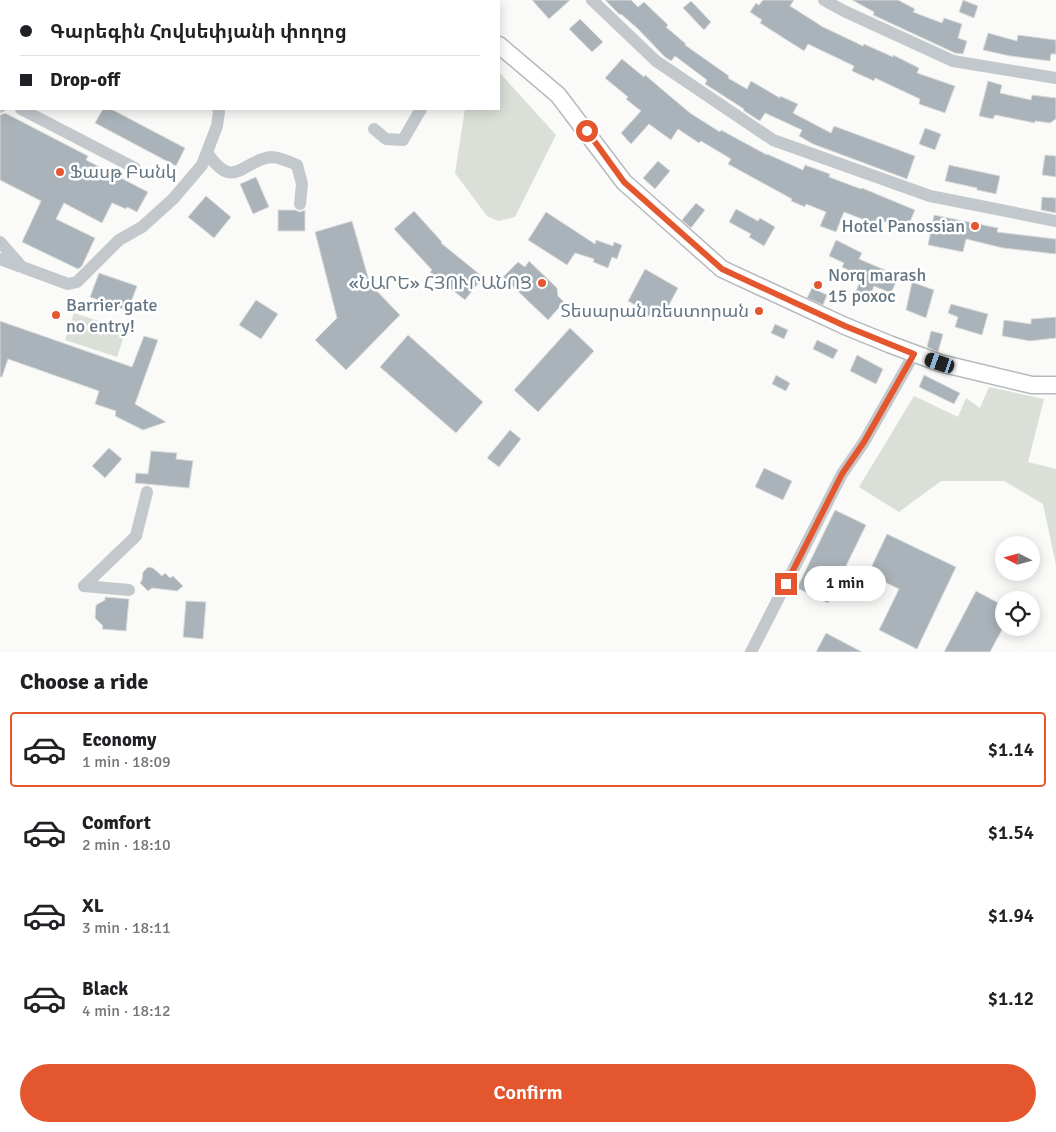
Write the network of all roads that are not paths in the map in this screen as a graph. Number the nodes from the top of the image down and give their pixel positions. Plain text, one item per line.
1 (592, 0) edge
2 (824, 0) edge
3 (500, 46) edge
4 (1056, 78) edge
5 (22, 110) edge
6 (218, 110) edge
7 (420, 110) edge
8 (374, 130) dead end
9 (208, 154) junction
10 (135, 168) dead end
11 (300, 204) dead end
12 (1056, 221) edge
13 (0, 242) edge
14 (0, 259) edge
15 (22, 267) junction
16 (914, 354) junction
17 (1056, 385) edge
18 (146, 492) dead end
19 (129, 590) dead end
20 (751, 652) edge

1 - 12 street
2 - 4 street
3 - 16 main road
5 - 10 street
6 - 9 street
7 - 8 street
9 - 11 street
9 - 15 street
13 - 15 street
14 - 15 street
16 - 17 main road
16 - 20 street
18 - 19 street

